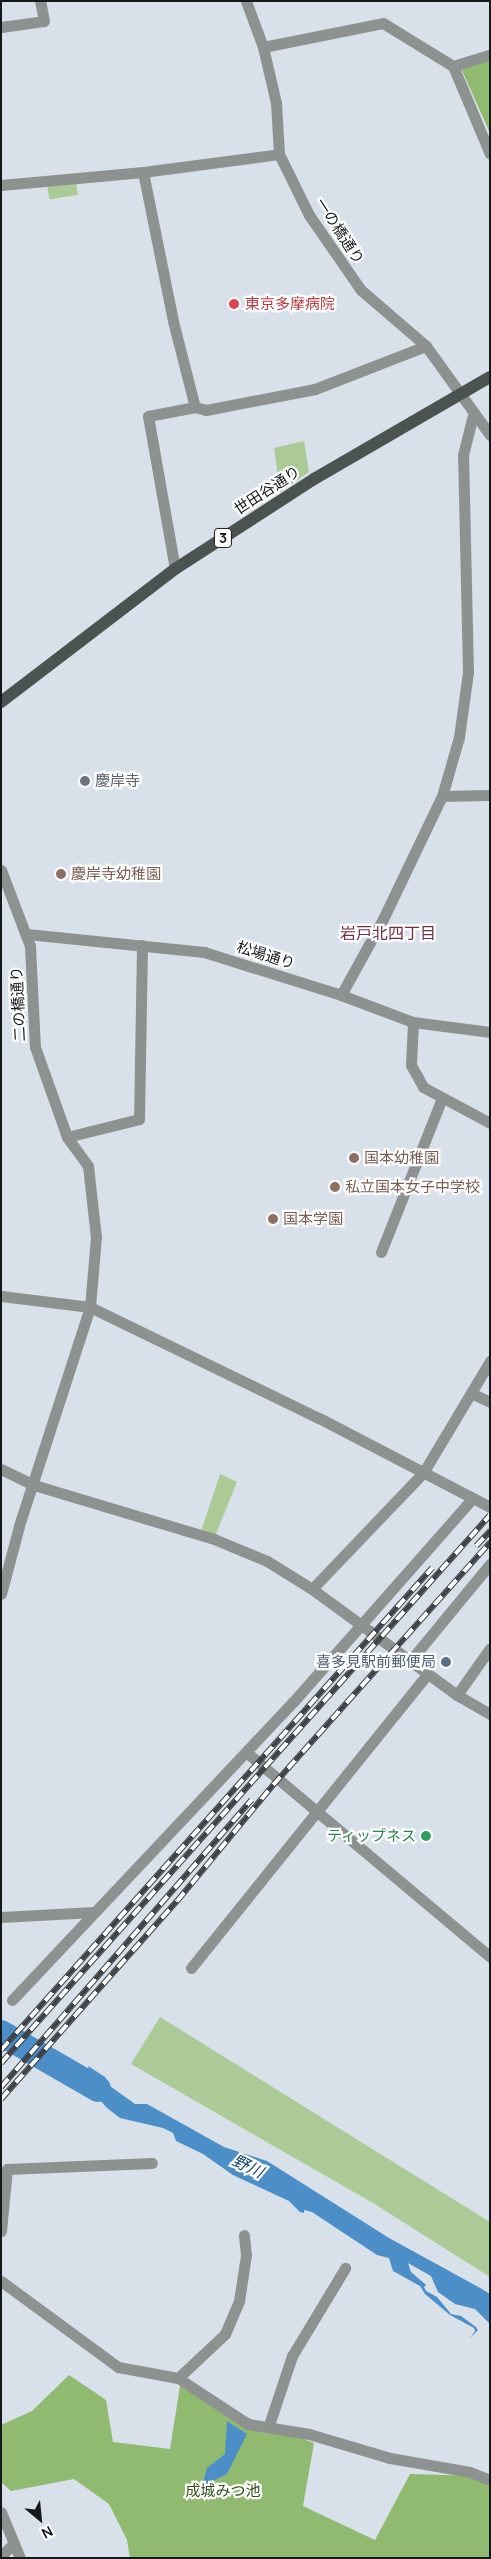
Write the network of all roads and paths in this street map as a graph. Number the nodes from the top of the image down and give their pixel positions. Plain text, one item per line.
1 (40, 1) edge
2 (246, 1) edge
3 (1, 27) edge
4 (263, 47) junction
5 (490, 55) edge
6 (453, 66) junction
7 (279, 154) junction
8 (490, 154) edge
9 (143, 172) junction
10 (1, 185) edge
11 (426, 346) junction
12 (490, 377) edge
13 (457, 393) junction
14 (195, 408) junction
15 (473, 415) junction
16 (490, 435) edge
17 (175, 569) junction
18 (1, 702) edge
19 (490, 795) edge
20 (442, 796) junction
21 (1, 870) edge
22 (27, 934) junction
23 (142, 945) junction
24 (341, 995) junction
25 (413, 1022) junction
26 (490, 1032) edge
27 (442, 1098) junction
28 (490, 1123) edge
29 (67, 1136) junction
30 (381, 1252) dead end
31 (1, 1296) edge
32 (90, 1307) junction
33 (490, 1361) edge
34 (473, 1394) junction
35 (490, 1402) edge
36 (1, 1469) edge
37 (423, 1473) junction
38 (34, 1485) junction
39 (473, 1498) junction
40 (490, 1507) edge
41 (490, 1564) edge
42 (312, 1589) junction
43 (1, 1594) edge
44 (362, 1624) junction
45 (490, 1648) edge
46 (410, 1661) junction
47 (427, 1674) junction
48 (457, 1696) junction
49 (490, 1714) edge
50 (246, 1752) junction
51 (316, 1811) junction
52 (94, 1912) junction
53 (1, 1917) edge
54 (490, 1958) edge
55 (191, 1968) dead end
56 (12, 2000) dead end
57 (152, 2164) dead end
58 (1, 2231) edge
59 (244, 2235) dead end
60 (345, 2268) dead end
61 (1, 2281) edge
62 (178, 2378) junction
63 (270, 2425) junction
64 (490, 2480) edge
65 (1, 2512) edge
66 (14, 2543) junction
67 (1, 2556) edge
68 (20, 2558) edge

1 - 3 street
2 - 4 street, 一の橋通り
4 - 6 street
4 - 7 street, 一の橋通り
5 - 6 street
6 - 8 street
7 - 9 street
7 - 11 street, 一の橋通り
9 - 10 street
9 - 14 street
11 - 13 street, 一の橋通り
11 - 14 street
12 - 13 main road, 世田谷通り / 3
13 - 15 street, 一の橋通り
13 - 17 main road, 世田谷通り / 3
14 - 17 street
15 - 16 street, 一の橋通り
15 - 20 street
17 - 18 main road, 世田谷通り / 3
19 - 20 street
20 - 24 street
21 - 22 street, 二の橋通り
22 - 23 street, 松場通り
22 - 29 street, 二の橋通り
23 - 24 street, 松場通り
23 - 29 street
24 - 25 street, 松場通り
25 - 26 street, 松場通り
25 - 27 street
27 - 28 street
27 - 30 street
29 - 32 street, 二の橋通り
31 - 32 street
32 - 37 street
32 - 38 street, 二の橋通り
33 - 34 street
34 - 35 street
34 - 37 street
36 - 38 street
37 - 39 street
37 - 42 street
38 - 42 street
38 - 43 street, 二の橋通り
39 - 40 street
39 - 44 street
41 - 46 street
42 - 44 street
44 - 46 street
44 - 50 street
45 - 48 street
46 - 47 street
47 - 48 street
47 - 51 street
48 - 49 street
50 - 51 street
50 - 52 street
51 - 54 street
51 - 55 street
52 - 53 street
52 - 56 street
57 - 58 street
59 - 62 street
60 - 63 street
61 - 62 street
62 - 63 street
63 - 64 street
65 - 66 street
66 - 67 street
66 - 68 street

